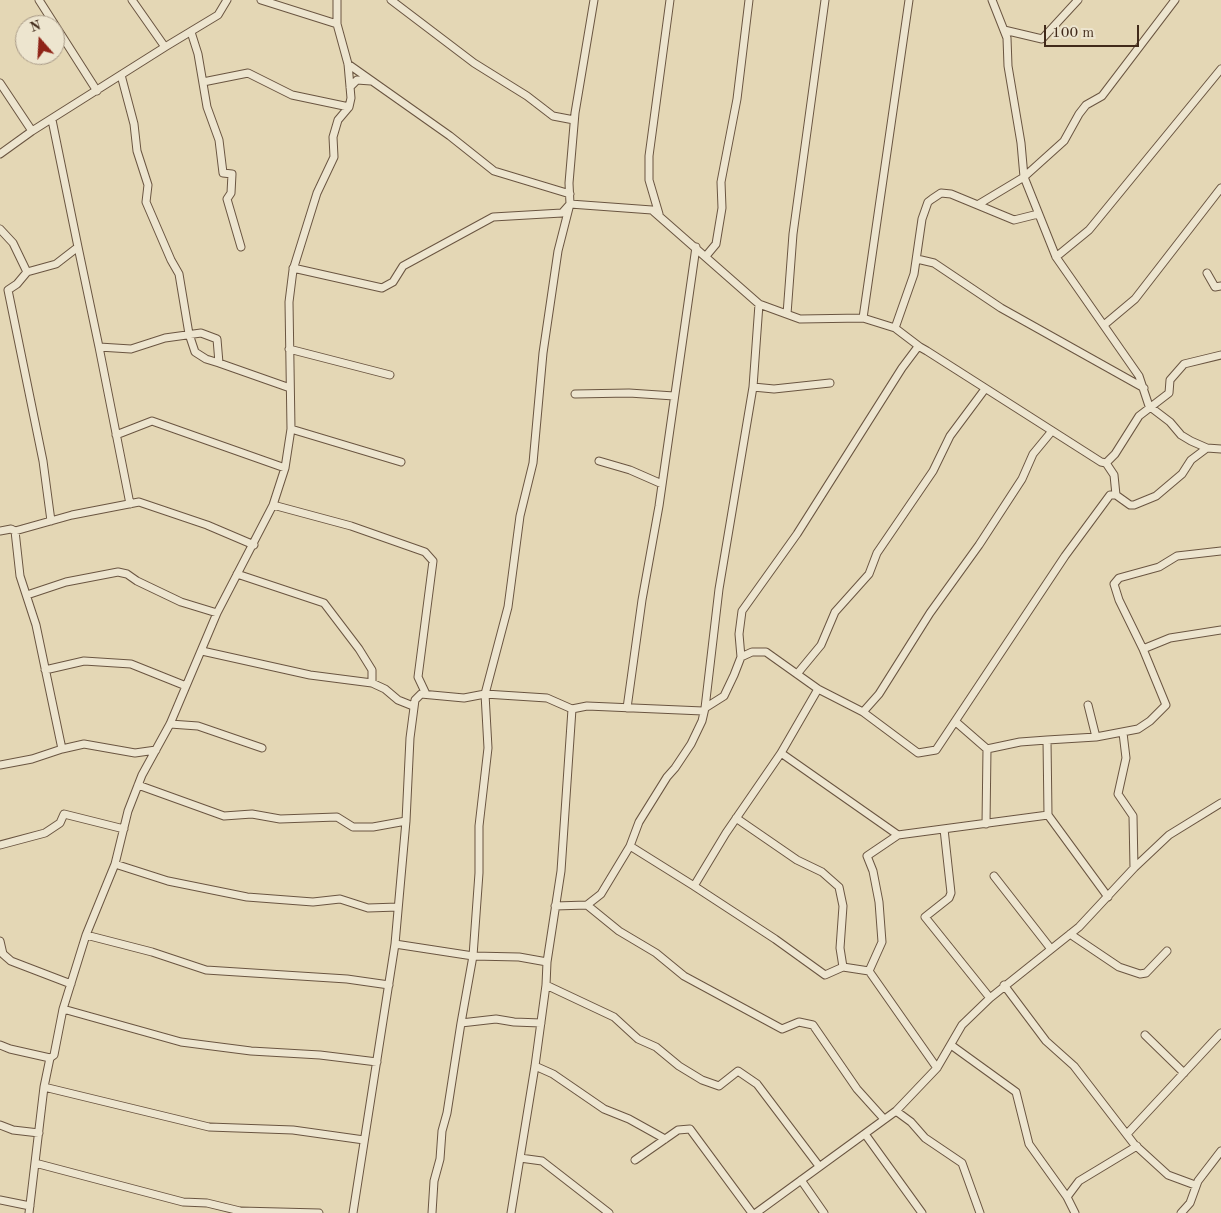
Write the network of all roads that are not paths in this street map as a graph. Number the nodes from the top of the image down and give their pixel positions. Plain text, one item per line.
1 (39, 0) edge
2 (132, 0) edge
3 (227, 0) edge
4 (261, 0) edge
5 (336, 0) edge
6 (391, 0) edge
7 (594, 0) edge
8 (670, 0) edge
9 (749, 0) edge
10 (825, 0) edge
11 (909, 0) edge
12 (992, 0) edge
13 (1078, 0) edge
14 (1175, 0) edge
15 (337, 24) junction
16 (1004, 30) junction
17 (191, 32) junction
18 (165, 47) junction
19 (348, 64) junction
20 (1221, 69) edge
21 (121, 74) junction
22 (371, 81) junction
23 (203, 82) junction
24 (0, 83) edge
25 (96, 91) junction
26 (351, 98) junction
27 (349, 107) junction
28 (52, 120) junction
29 (574, 120) junction
30 (32, 130) junction
31 (0, 154) edge
32 (1024, 177) junction
33 (1221, 188) edge
34 (570, 194) junction
35 (570, 204) junction
36 (979, 204) junction
37 (1038, 214) junction
38 (660, 217) junction
39 (0, 229) edge
40 (78, 247) junction
41 (241, 247) dead end
42 (696, 247) junction
43 (706, 256) junction
44 (1056, 257) junction
45 (917, 259) junction
46 (293, 268) junction
47 (27, 272) junction
48 (1207, 273) dead end
49 (1221, 286) edge
50 (759, 304) junction
51 (787, 314) junction
52 (863, 318) junction
53 (1104, 325) junction
54 (895, 328) junction
55 (188, 334) junction
56 (100, 347) junction
57 (920, 347) junction
58 (289, 349) junction
59 (1221, 355) edge
60 (219, 363) junction
61 (390, 375) dead end
62 (830, 383) dead end
63 (754, 387) junction
64 (290, 388) junction
65 (1144, 388) junction
66 (985, 389) junction
67 (575, 394) dead end
68 (674, 396) junction
69 (1150, 406) junction
70 (291, 429) junction
71 (1052, 430) junction
72 (116, 435) junction
73 (1208, 448) junction
74 (1221, 449) edge
75 (401, 462) dead end
76 (599, 462) dead end
77 (1106, 463) junction
78 (285, 468) junction
79 (662, 484) junction
80 (1116, 495) junction
81 (130, 504) junction
82 (274, 505) junction
83 (51, 521) junction
84 (0, 531) edge
85 (15, 531) junction
86 (254, 545) junction
87 (1221, 551) edge
88 (237, 574) junction
89 (27, 596) junction
90 (217, 613) junction
91 (1221, 630) edge
92 (1143, 650) junction
93 (202, 652) junction
94 (741, 657) junction
95 (45, 670) junction
96 (797, 674) junction
97 (372, 683) junction
98 (186, 686) junction
99 (818, 689) junction
100 (426, 694) junction
101 (485, 694) junction
102 (1088, 705) dead end
103 (413, 706) junction
104 (627, 708) junction
105 (572, 709) junction
106 (704, 710) junction
107 (863, 712) junction
108 (956, 722) junction
109 (170, 724) junction
110 (1123, 733) junction
111 (1096, 737) junction
112 (1047, 740) junction
113 (262, 748) dead end
114 (62, 749) junction
115 (986, 749) junction
116 (156, 750) junction
117 (781, 752) junction
118 (0, 764) edge
119 (138, 785) junction
120 (1221, 803) edge
121 (1048, 814) junction
122 (736, 818) junction
123 (406, 821) junction
124 (986, 824) junction
125 (124, 829) junction
126 (944, 829) junction
127 (898, 835) junction
128 (0, 845) edge
129 (630, 846) junction
130 (115, 864) junction
131 (1134, 868) junction
132 (994, 876) dead end
133 (694, 886) junction
134 (1108, 896) junction
135 (555, 906) junction
136 (587, 906) junction
137 (398, 907) junction
138 (1070, 934) junction
139 (86, 935) junction
140 (0, 941) edge
141 (395, 944) junction
142 (1051, 949) junction
143 (1167, 951) dead end
144 (473, 956) junction
145 (546, 962) junction
146 (843, 967) junction
147 (869, 971) junction
148 (71, 984) junction
149 (389, 985) junction
150 (546, 985) junction
151 (1004, 985) junction
152 (990, 998) junction
153 (63, 1009) junction
154 (460, 1023) junction
155 (541, 1023) junction
156 (1221, 1033) edge
157 (1145, 1035) dead end
158 (0, 1045) edge
159 (951, 1045) junction
160 (50, 1058) junction
161 (377, 1062) junction
162 (535, 1066) junction
163 (937, 1068) junction
164 (1184, 1073) junction
165 (44, 1087) junction
166 (896, 1111) junction
167 (884, 1119) junction
168 (0, 1125) edge
169 (39, 1133) junction
170 (864, 1134) junction
171 (1127, 1134) junction
172 (665, 1139) junction
173 (364, 1140) junction
174 (1137, 1146) junction
175 (1221, 1151) edge
176 (520, 1158) junction
177 (635, 1160) dead end
178 (35, 1163) junction
179 (819, 1166) junction
180 (801, 1180) junction
181 (1195, 1185) junction
182 (1067, 1196) junction
183 (0, 1200) edge
184 (30, 1209) edge
185 (319, 1213) edge
186 (353, 1213) edge
187 (432, 1213) edge
188 (511, 1213) edge
189 (609, 1213) edge
190 (752, 1213) edge
191 (756, 1213) edge
192 (824, 1213) edge
193 (922, 1213) edge
194 (980, 1213) edge
195 (1075, 1213) edge
196 (1181, 1213) edge

1 - 25 street
2 - 18 street
3 - 17 street
4 - 15 street
5 - 15 street
6 - 29 street
7 - 29 street
8 - 38 street
9 - 43 street
10 - 51 street
11 - 52 street
12 - 16 street
13 - 16 street
14 - 32 street
15 - 19 street
16 - 32 street
17 - 18 street
17 - 23 street
18 - 21 street
19 - 22 street
19 - 26 street
20 - 44 street
21 - 25 street
21 - 55 street
22 - 26 street
22 - 34 street
23 - 27 street
23 - 41 street
24 - 30 street
25 - 28 street
26 - 27 street
27 - 46 street
28 - 30 street
28 - 40 street
29 - 34 street
30 - 31 street
32 - 36 street
32 - 37 street
33 - 53 street
34 - 35 street
35 - 38 street
35 - 46 street
35 - 101 street
36 - 37 street
36 - 45 street
37 - 44 street
38 - 42 street
39 - 47 street
40 - 47 street
40 - 56 street
42 - 43 street
42 - 68 street
43 - 50 street
44 - 53 street
45 - 54 street
45 - 65 street
46 - 58 street
47 - 83 street
48 - 49 street
50 - 51 street
50 - 63 street
51 - 52 street
52 - 54 street
53 - 65 street
54 - 57 street
55 - 56 street
55 - 60 street
55 - 60 street
56 - 72 street
57 - 66 street
57 - 94 street
58 - 61 street
58 - 64 street
59 - 69 street
60 - 64 street
62 - 63 street
63 - 106 street
64 - 70 street
65 - 69 street
66 - 71 street
66 - 96 street
67 - 68 street
68 - 79 street
69 - 73 street
69 - 77 street
70 - 75 street
70 - 78 street
71 - 77 street
71 - 107 street
72 - 78 street
72 - 81 street
73 - 74 street
73 - 80 street
76 - 79 street
77 - 80 street
78 - 82 street
79 - 104 street
80 - 108 street
81 - 83 street
81 - 86 street
82 - 86 street
82 - 100 street
83 - 85 street
84 - 85 street
85 - 89 street
86 - 88 street
87 - 92 street
88 - 90 street
88 - 97 street
89 - 90 street
89 - 95 street
90 - 93 street
91 - 92 street
92 - 110 street
93 - 97 street
93 - 98 street
94 - 96 street
94 - 106 street
95 - 98 street
95 - 114 street
96 - 99 street
97 - 103 street
98 - 109 street
99 - 107 street
99 - 117 street
100 - 101 street
100 - 103 street
101 - 105 street
101 - 144 street
102 - 111 street
103 - 123 street
104 - 105 street
104 - 106 street
105 - 135 street
106 - 129 street
107 - 108 street
108 - 115 street
109 - 113 street
109 - 116 street
110 - 111 street
110 - 131 street
111 - 112 street
112 - 115 street
112 - 121 street
114 - 116 street
114 - 118 street
115 - 124 street
116 - 119 street
117 - 122 street
117 - 127 street
119 - 123 street
119 - 125 street
120 - 131 street
121 - 124 street
121 - 134 street
122 - 133 street
122 - 146 street
123 - 137 street
124 - 126 street
125 - 128 street
125 - 130 street
126 - 127 street
126 - 152 street
127 - 147 street
129 - 133 street
129 - 136 street
130 - 137 street
130 - 139 street
131 - 134 street
132 - 142 street
133 - 146 street
134 - 138 street
135 - 136 street
135 - 145 street
136 - 167 street
137 - 141 street
138 - 142 street
138 - 143 street
139 - 148 street
139 - 149 street
140 - 148 street
141 - 144 street
141 - 149 street
142 - 151 street
144 - 145 street
144 - 154 street
145 - 150 street
146 - 147 street
147 - 163 street
148 - 153 street
149 - 161 street
150 - 155 street
150 - 179 street
151 - 152 street
151 - 171 street
152 - 159 street
153 - 160 street
153 - 161 street
154 - 155 street
154 - 187 street
155 - 162 street
156 - 164 street
157 - 164 street
158 - 160 street
159 - 163 street
159 - 182 street
160 - 165 street
161 - 173 street
162 - 172 street
162 - 176 street
163 - 166 street
164 - 171 street
165 - 169 street
165 - 173 street
166 - 167 street
166 - 194 street
167 - 170 street
168 - 169 street
169 - 178 street
170 - 179 street
170 - 193 street
171 - 174 street
172 - 177 street
172 - 190 street
173 - 186 street
174 - 181 street
174 - 182 street
175 - 181 street
176 - 188 street
176 - 189 street
178 - 184 street
178 - 185 street
179 - 180 street
180 - 191 street
180 - 192 street
181 - 196 street
182 - 195 street
183 - 184 street

